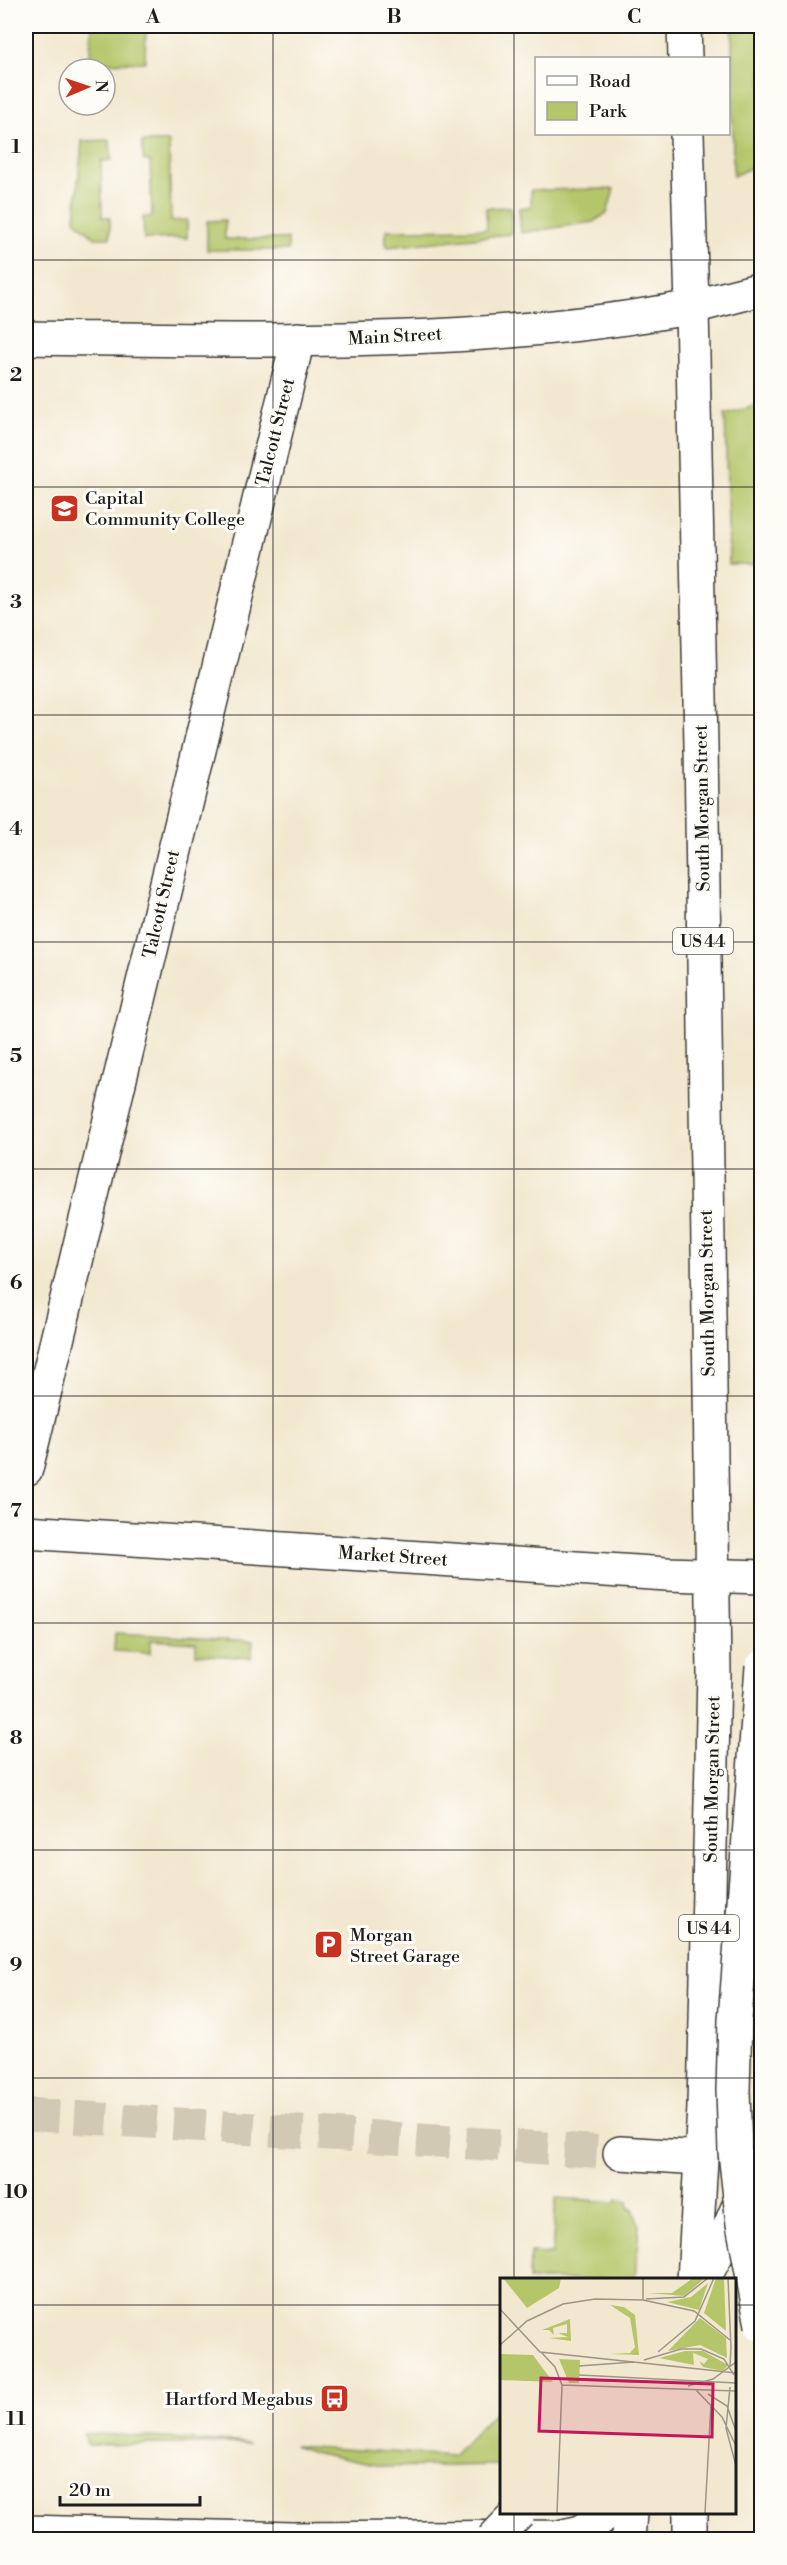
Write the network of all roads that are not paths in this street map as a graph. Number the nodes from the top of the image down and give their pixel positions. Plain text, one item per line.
1 (684, 26) edge
2 (685, 57) edge
3 (687, 135) edge
4 (762, 289) edge
5 (692, 307) junction
6 (26, 338) edge
7 (298, 339) junction
8 (26, 1469) edge
9 (26, 1532) edge
10 (712, 1576) junction
11 (762, 1577) edge
12 (762, 1667) edge
13 (762, 2151) edge
14 (620, 2153) tunnel mouth
15 (701, 2158) junction
16 (694, 2278) edge
17 (704, 2278) edge
18 (762, 2325) edge
19 (517, 2514) edge
20 (606, 2514) edge
21 (630, 2514) edge
22 (690, 2514) edge
23 (26, 2532) edge
24 (492, 2540) edge
25 (628, 2540) edge
26 (690, 2540) edge

1 - 2 main road
3 - 5 main road, South Morgan Street
4 - 5 main road, Main Street
5 - 7 main road, Main Street
5 - 10 main road, South Morgan Street / US 44
6 - 7 main road, Main Street
7 - 8 main road, Talcott Street
9 - 10 main road, Market Street
10 - 11 main road, Market Street
10 - 15 main road, South Morgan Street / US 44
12 - 18 main road, bridge
13 - 17 main road, bridge
14 - 15 main road
15 - 16 main road, South Morgan Street / US 44
19 - 24 main road, bridge
20 - 23 main road
21 - 25 main road
22 - 26 main road

